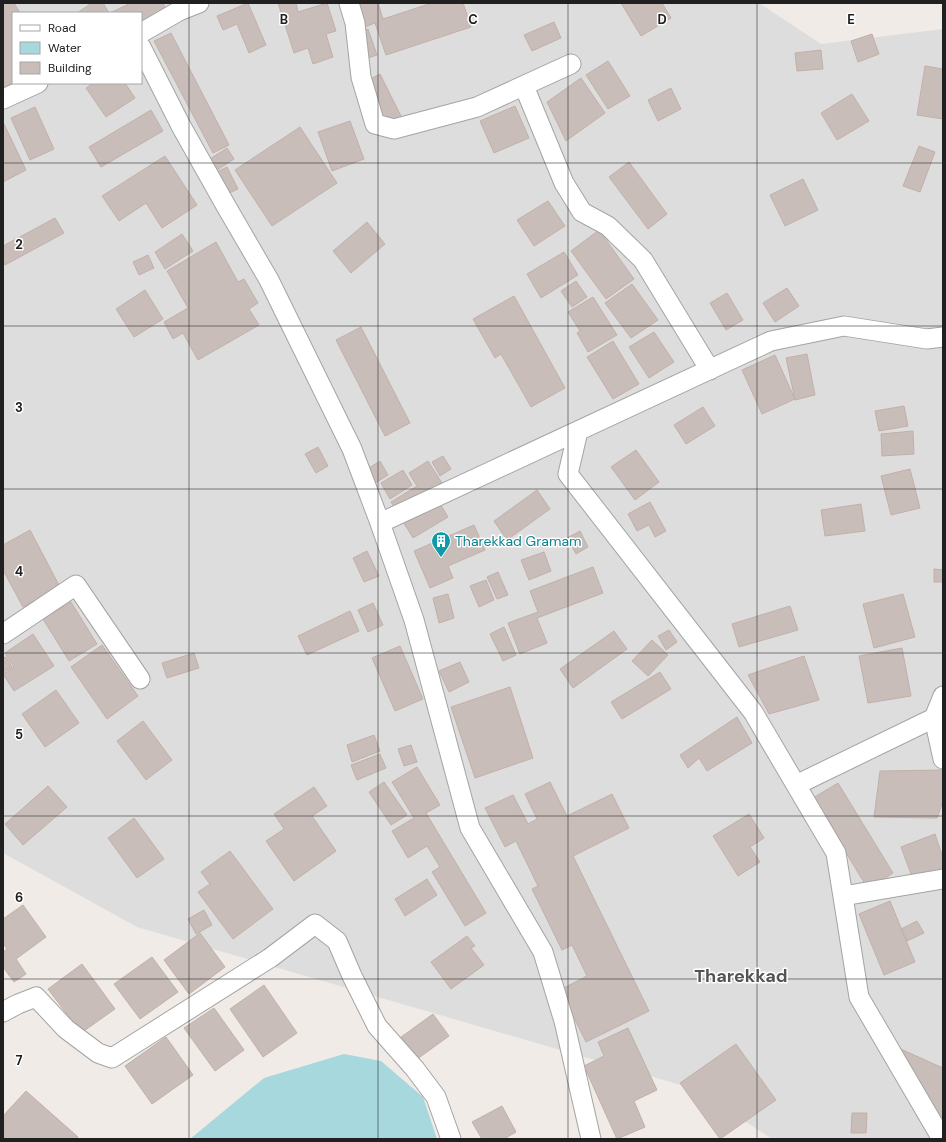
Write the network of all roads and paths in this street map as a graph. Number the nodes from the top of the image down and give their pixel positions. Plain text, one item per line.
1 (199, 3) edge
2 (349, 3) edge
3 (142, 32) edge
4 (142, 49) edge
5 (571, 64) dead end
6 (36, 84) edge
7 (524, 86) junction
8 (3, 99) edge
9 (943, 337) edge
10 (710, 370) junction
11 (578, 431) junction
12 (380, 523) junction
13 (3, 634) edge
14 (140, 679) dead end
15 (943, 696) edge
16 (934, 718) junction
17 (943, 759) edge
18 (796, 785) junction
19 (943, 879) edge
20 (843, 896) junction
21 (3, 1012) edge
22 (451, 1139) edge
23 (591, 1139) edge
24 (942, 1139) edge

1 - 3 street
2 - 7 street
4 - 12 street
5 - 7 street
6 - 8 street
7 - 10 street
9 - 10 street
10 - 11 street
11 - 12 street
11 - 18 street
12 - 23 street
13 - 14 street
15 - 16 street
16 - 17 street
16 - 18 street
18 - 20 street
19 - 20 street
20 - 24 street
21 - 22 street

